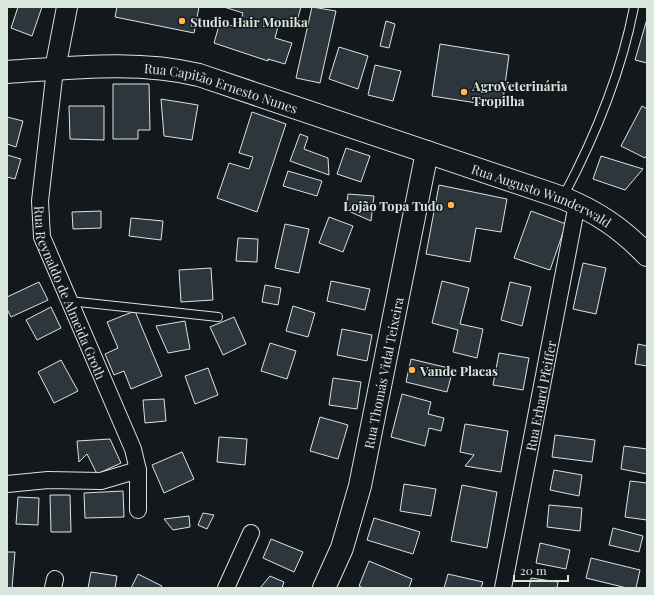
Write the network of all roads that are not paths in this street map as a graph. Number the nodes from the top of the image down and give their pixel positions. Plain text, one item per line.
1 (67, 7) edge
2 (634, 7) edge
3 (55, 69) junction
4 (7, 72) edge
5 (427, 152) junction
6 (570, 201) junction
7 (647, 255) edge
8 (68, 301) junction
9 (218, 317) dead end
10 (138, 470) junction
11 (7, 484) edge
12 (138, 510) dead end
13 (250, 533) dead end
14 (226, 588) edge
15 (324, 588) edge
16 (503, 588) edge

1 - 3 street
2 - 6 lane
3 - 4 main road, Rua Capitão Ernesto Nunes
3 - 5 main road, Rua Capitão Ernesto Nunes
3 - 8 street, Rua Reynaldo de Almeida Groth
5 - 6 main road, Rua Augusto Wunderwald
5 - 15 main road, Rua Thomás Vidal Teixeira
6 - 7 main road, Rua Augusto Wunderwald
6 - 16 street, Rua Erhard Pfeiffer
8 - 9 lane
8 - 10 street, Rua Reynaldo de Almeida Groth
10 - 11 street
10 - 12 street, Rua Reynaldo de Almeida Groth
13 - 14 street

